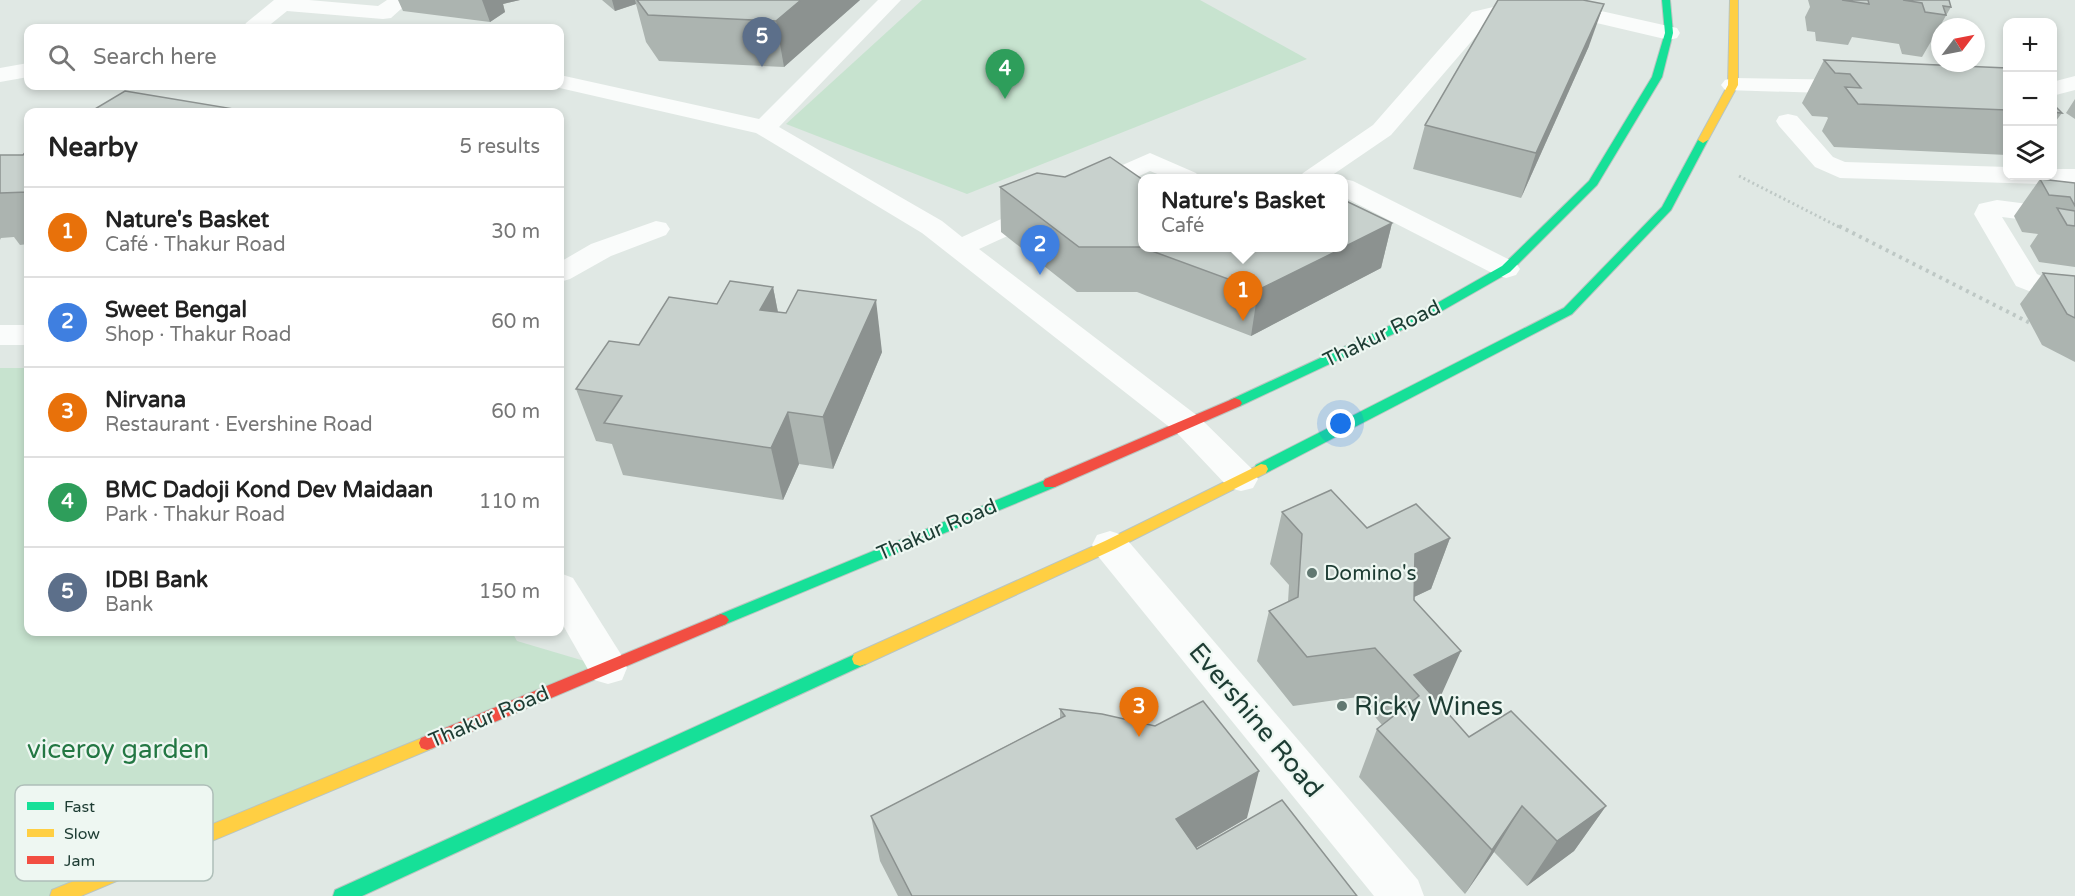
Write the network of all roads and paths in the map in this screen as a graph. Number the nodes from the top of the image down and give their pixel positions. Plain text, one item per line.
1 (400, 0) edge
2 (890, 0) edge
3 (1666, 0) edge
4 (1734, 0) edge
5 (284, 2) edge
6 (259, 24) edge
7 (1669, 33) junction
8 (24, 71) edge
9 (0, 75) edge
10 (564, 83) edge
11 (2075, 83) edge
12 (1733, 85) junction
13 (1876, 87) edge
14 (2057, 88) edge
15 (1788, 121) dead end
16 (764, 128) junction
17 (1178, 174) edge
18 (1323, 174) edge
19 (2003, 175) edge
20 (1739, 176) dead end
21 (2057, 177) edge
22 (2075, 177) edge
23 (1348, 189) edge
24 (2075, 218) edge
25 (656, 229) dead end
26 (959, 248) junction
27 (1506, 269) junction
28 (564, 271) edge
29 (2075, 292) edge
30 (2030, 323) dead end
31 (0, 335) edge
32 (24, 336) edge
33 (1188, 425) junction
34 (1240, 479) junction
35 (1110, 545) junction
36 (564, 595) edge
37 (608, 668) junction
38 (213, 832) edge
39 (95, 881) edge
40 (400, 883) edge
41 (59, 896) edge
42 (342, 896) edge
43 (1402, 896) edge

1 - 5 street
2 - 16 street
3 - 7 street, Thakur Road
4 - 12 street
5 - 6 street
7 - 18 street
7 - 27 street, Thakur Road
8 - 9 street
10 - 16 street
11 - 14 street
12 - 13 street
12 - 34 street
15 - 19 street
16 - 26 street
17 - 26 street
20 - 30 path
21 - 22 street
23 - 27 street
24 - 29 street
25 - 28 street
26 - 33 street
27 - 33 street, Thakur Road
31 - 32 street
33 - 34 street
33 - 37 street, Thakur Road
34 - 35 street
35 - 40 street
35 - 43 street, Evershine Road
36 - 37 street
37 - 38 street, Thakur Road
39 - 41 street, Thakur Road
40 - 42 street

